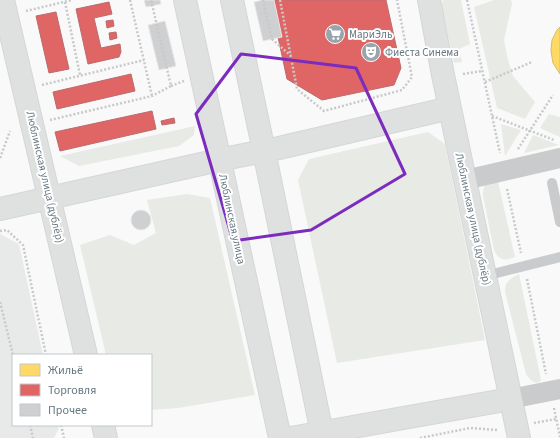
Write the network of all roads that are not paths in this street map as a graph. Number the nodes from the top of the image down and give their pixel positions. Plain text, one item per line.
1 (3, 0) edge
2 (185, 0) edge
3 (232, 0) edge
4 (429, 0) edge
5 (450, 108) junction
6 (264, 151) junction
7 (560, 158) edge
8 (219, 160) junction
9 (465, 180) junction
10 (552, 183) dead end
11 (50, 198) junction
12 (0, 209) edge
13 (560, 222) edge
14 (560, 257) edge
15 (485, 276) junction
16 (86, 354) edge
17 (557, 398) edge
18 (510, 399) junction
19 (102, 426) edge
20 (525, 431) edge
21 (323, 435) edge
22 (106, 438) edge
23 (280, 438) edge
24 (291, 438) edge

1 - 11 street, Люблинская улица (дублёр)
2 - 8 street, Люблинская улица
3 - 6 street
4 - 5 street, Люблинская улица (дублёр)
5 - 6 street
5 - 9 street, Люблинская улица (дублёр)
6 - 8 street
6 - 21 street
7 - 9 street
8 - 11 street
8 - 23 street, Люблинская улица
9 - 15 street, Люблинская улица (дублёр)
10 - 13 lane
11 - 12 street
11 - 16 street, Люблинская улица (дублёр)
14 - 15 lane
15 - 18 street, Люблинская улица (дублёр)
17 - 18 street
18 - 20 street, Люблинская улица (дублёр)
18 - 21 street
19 - 22 street
21 - 24 street

